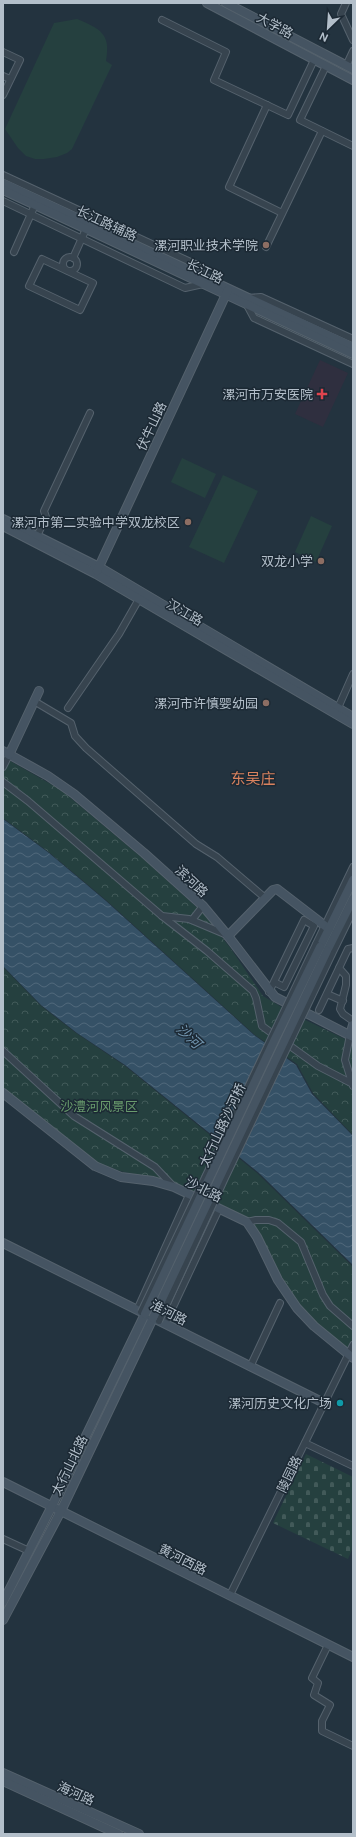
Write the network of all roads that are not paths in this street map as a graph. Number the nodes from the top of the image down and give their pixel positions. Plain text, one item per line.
1 (207, 3) edge
2 (226, 3) edge
3 (346, 3) edge
4 (162, 20) dead end
5 (353, 40) edge
6 (353, 51) edge
7 (3, 52) edge
8 (314, 60) junction
9 (326, 66) junction
10 (349, 68) edge
11 (3, 76) edge
12 (10, 79) junction
13 (353, 80) edge
14 (3, 95) edge
15 (267, 105) junction
16 (288, 115) junction
17 (300, 120) junction
18 (322, 131) junction
19 (353, 146) edge
20 (3, 175) edge
21 (3, 183) edge
22 (3, 190) edge
23 (3, 201) edge
24 (36, 205) junction
25 (282, 213) junction
26 (31, 215) junction
27 (86, 229) junction
28 (82, 239) junction
29 (266, 247) dead end
30 (14, 252) dead end
31 (73, 258) junction
32 (68, 272) junction
33 (204, 281) junction
34 (227, 292) junction
35 (248, 302) junction
36 (353, 339) edge
37 (353, 347) edge
38 (353, 354) edge
39 (353, 364) edge
40 (90, 413) dead end
41 (3, 519) edge
42 (3, 526) edge
43 (37, 536) junction
44 (97, 570) junction
45 (139, 599) junction
46 (353, 674) edge
47 (39, 691) dead end
48 (34, 701) junction
49 (68, 708) dead end
50 (338, 708) junction
51 (353, 716) edge
52 (353, 724) edge
53 (6, 753) edge
54 (3, 767) edge
55 (3, 782) edge
56 (353, 867) edge
57 (353, 880) edge
58 (264, 897) junction
59 (353, 899) edge
60 (202, 906) junction
61 (353, 911) edge
62 (162, 916) junction
63 (192, 920) junction
64 (327, 927) junction
65 (228, 936) junction
66 (353, 948) edge
67 (324, 949) junction
68 (339, 968) junction
69 (274, 982) junction
70 (269, 992) junction
71 (327, 994) junction
72 (343, 1001) junction
73 (319, 1010) dead end
74 (353, 1021) edge
75 (353, 1025) edge
76 (352, 1036) edge
77 (3, 1051) edge
78 (352, 1084) edge
79 (4, 1096) edge
80 (174, 1187) junction
81 (190, 1195) junction
82 (219, 1209) junction
83 (247, 1222) junction
84 (3, 1243) edge
85 (280, 1303) dead end
86 (150, 1317) junction
87 (353, 1326) edge
88 (353, 1345) edge
89 (351, 1356) edge
90 (250, 1367) junction
91 (324, 1403) junction
92 (305, 1443) junction
93 (353, 1466) edge
94 (3, 1482) edge
95 (52, 1506) junction
96 (61, 1511) junction
97 (3, 1539) edge
98 (29, 1551) junction
99 (5, 1592) edge
100 (230, 1595) junction
101 (15, 1597) junction
102 (3, 1602) edge
103 (3, 1620) edge
104 (328, 1645) junction
105 (353, 1657) edge
106 (353, 1746) edge
107 (3, 1773) edge
108 (3, 1781) edge
109 (118, 1834) edge
110 (138, 1834) edge

1 - 8 street, 大学路
2 - 10 street, 大学路
3 - 5 street
4 - 15 street
6 - 10 street
7 - 12 street
8 - 9 street, 大学路
8 - 16 street
9 - 13 street, 大学路
9 - 17 street
11 - 12 street
12 - 14 street
15 - 16 street
15 - 25 street
16 - 17 street
17 - 18 street
18 - 19 street
18 - 25 street
20 - 33 street, 长江路辅路
21 - 33 street, 长江路
22 - 24 street, 长江路
23 - 26 street, 长江路辅路
24 - 26 street
24 - 27 street, 长江路
25 - 29 street
26 - 28 street, 长江路辅路
26 - 30 street
27 - 28 street
27 - 33 street, 长江路
28 - 31 street
28 - 33 street, 长江路辅路
31 - 32 street
31 - 32 street
32 - 32 street
33 - 34 street, 长江路
34 - 35 street, 长江路
34 - 44 street, 伏牛山路
35 - 36 street
35 - 37 street, 长江路
35 - 38 street, 长江路
35 - 39 street
40 - 43 street
41 - 43 street, 汉江路
42 - 44 street, 汉江路
43 - 44 street, 汉江路
44 - 45 street, 汉江路
44 - 50 street, 汉江路
45 - 49 street
45 - 52 street, 汉江路
46 - 50 street
47 - 48 street
48 - 53 street
48 - 58 street
50 - 51 street, 汉江路
53 - 54 street
53 - 60 street, 滨河路
55 - 62 street
56 - 64 street
57 - 64 street
58 - 64 street
58 - 65 street
59 - 67 street
60 - 63 street
60 - 65 street, 滨河路
61 - 67 street
62 - 63 street
62 - 78 street
63 - 65 street
64 - 67 street
65 - 70 street, 滨河路
66 - 68 street
67 - 86 street, 太行山路沙河桥, bridge
67 - 86 street, bridge
68 - 71 street
68 - 72 street
69 - 69 street
69 - 70 street
70 - 76 street, 滨河路
71 - 72 street
71 - 73 street
72 - 74 street
75 - 76 street
76 - 78 street
77 - 80 street
79 - 80 street, 沙北路
80 - 81 street, 沙北路
81 - 82 street, 沙北路
81 - 86 street
82 - 83 street, 沙北路
82 - 86 street
83 - 87 street
83 - 89 street
84 - 86 street, 淮河路
85 - 90 street
86 - 90 street, 淮河路
86 - 95 street, 太行山北路
86 - 96 street, 太行山北路
88 - 89 street, 陵园路
89 - 91 street, 陵园路
90 - 91 street, 淮河路
91 - 92 street, 陵园路
92 - 93 street
92 - 100 street, 陵园路
94 - 95 street, 黄河西路
95 - 96 street, 黄河西路
95 - 98 street, 太行山北路
96 - 100 street, 黄河西路
96 - 101 street, 太行山北路
97 - 98 street
98 - 99 street, 太行山北路
99 - 101 street
99 - 102 street, 太行山北路
100 - 104 street, 黄河西路
101 - 103 street, 太行山北路
104 - 105 street, 黄河西路
104 - 106 street
107 - 110 street, 海河路
108 - 109 street, 海河路

